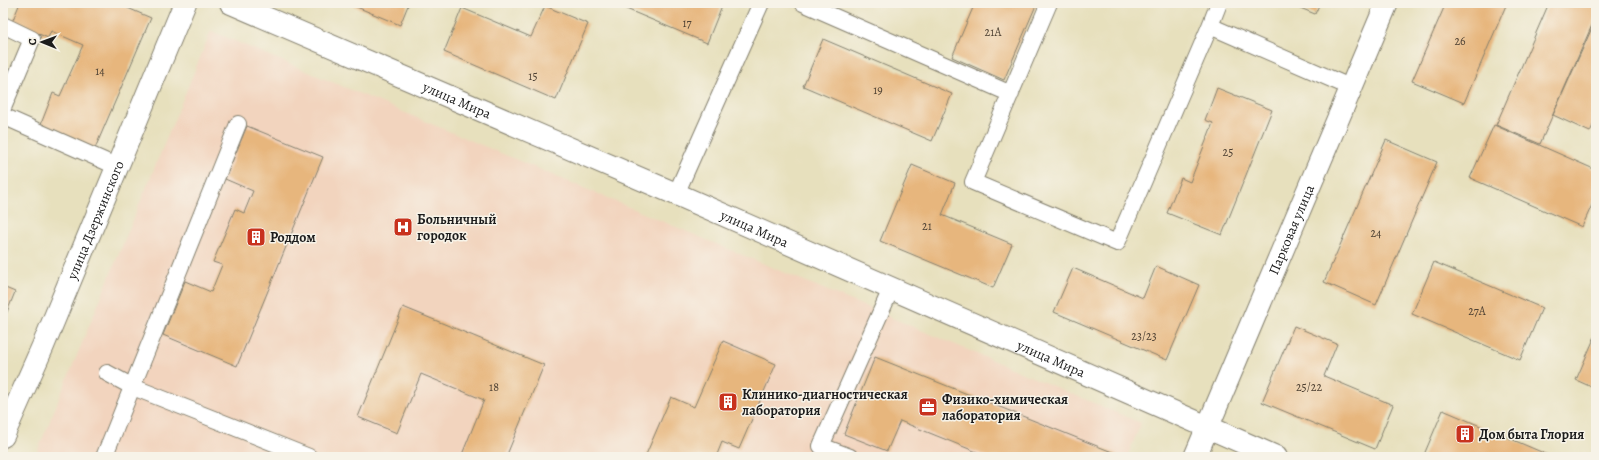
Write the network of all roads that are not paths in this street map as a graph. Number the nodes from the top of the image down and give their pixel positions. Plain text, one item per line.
1 (185, 3) edge
2 (231, 3) edge
3 (761, 3) edge
4 (803, 3) edge
5 (1049, 3) edge
6 (1219, 3) edge
7 (1388, 3) edge
8 (3, 26) edge
9 (1210, 26) junction
10 (1352, 88) junction
11 (1011, 94) junction
12 (3, 108) edge
13 (3, 116) edge
14 (238, 124) dead end
15 (118, 167) junction
16 (676, 194) junction
17 (891, 289) junction
18 (107, 373) dead end
19 (133, 387) junction
20 (1208, 428) junction
21 (3, 436) edge
22 (819, 451) edge
23 (104, 457) edge
24 (309, 457) edge
25 (850, 457) edge
26 (1195, 457) edge
27 (1276, 457) edge

1 - 15 street, улица Дзержинского
2 - 16 street, улица Мира
3 - 16 lane
4 - 11 lane
5 - 11 lane
6 - 9 lane
7 - 10 street, Парковая улица
8 - 12 lane
9 - 10 lane
9 - 11 lane
10 - 20 street, Парковая улица
13 - 15 lane
14 - 19 lane
15 - 21 street, улица Дзержинского
16 - 17 street, улица Мира
17 - 20 street, улица Мира
17 - 22 lane
18 - 19 lane
19 - 23 lane
19 - 24 lane
20 - 26 street, Парковая улица
20 - 27 street, улица Мира
22 - 25 lane

